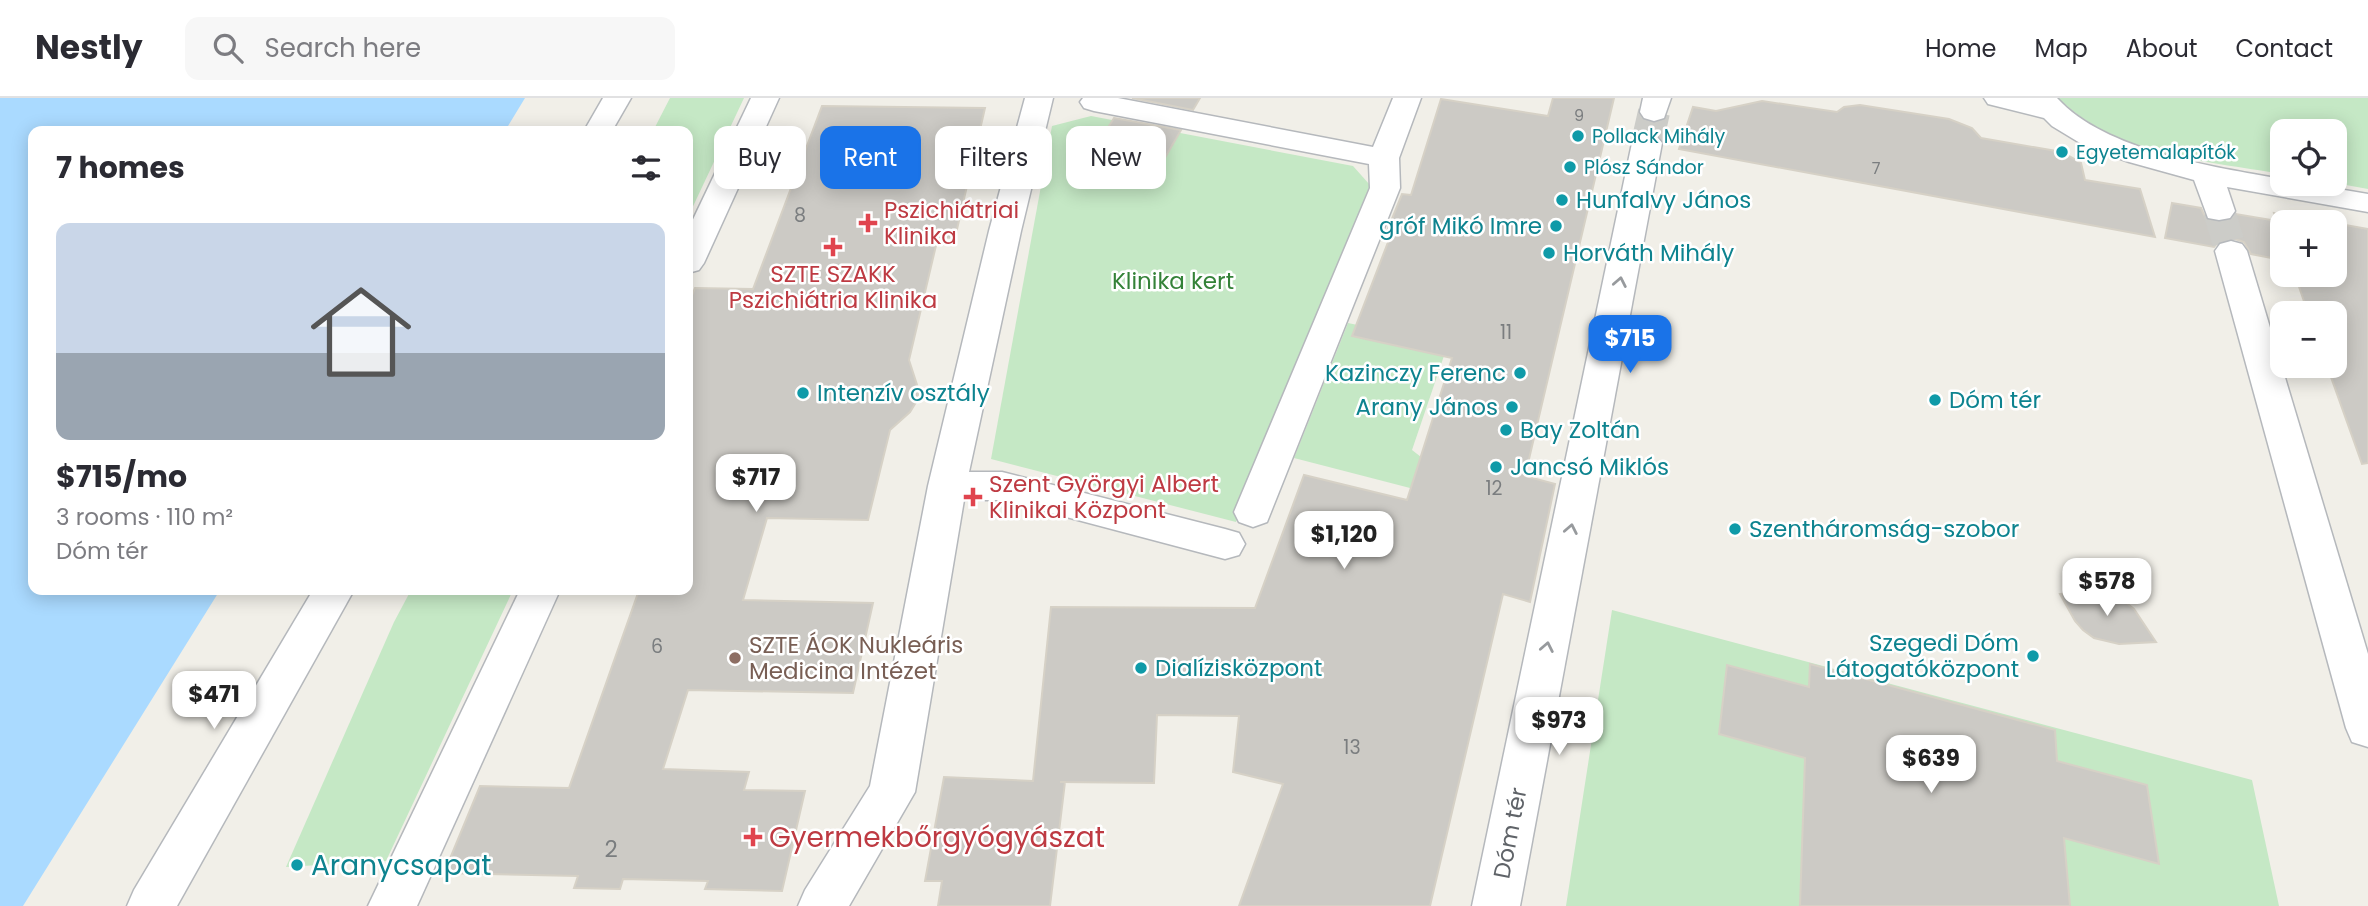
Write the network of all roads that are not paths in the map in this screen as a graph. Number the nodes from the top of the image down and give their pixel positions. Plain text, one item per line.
1 (617, 98) edge
2 (765, 98) edge
3 (1039, 98) edge
4 (1407, 98) edge
5 (1998, 98) edge
6 (1089, 99) edge
7 (2045, 104) edge
8 (1653, 118) tunnel mouth
9 (601, 126) edge
10 (1384, 158) junction
11 (2207, 172) junction
12 (2368, 203) edge
13 (2219, 211) tunnel mouth
14 (2231, 251) tunnel mouth
15 (693, 252) edge
16 (947, 486) junction
17 (1253, 512) dead end
18 (1225, 544) dead end
19 (331, 595) edge
20 (538, 595) edge
21 (2368, 728) edge
22 (151, 906) edge
23 (392, 906) edge
24 (822, 906) edge
25 (1496, 906) edge

1 - 9 street
2 - 15 street
3 - 16 street
4 - 10 street
5 - 7 street
6 - 10 street
7 - 11 street
25 -> 8 street, Dóm tér
10 - 17 street
11 - 12 street
11 - 13 street
14 - 21 street
16 - 18 street
16 - 24 street
19 - 22 street
20 - 23 street

